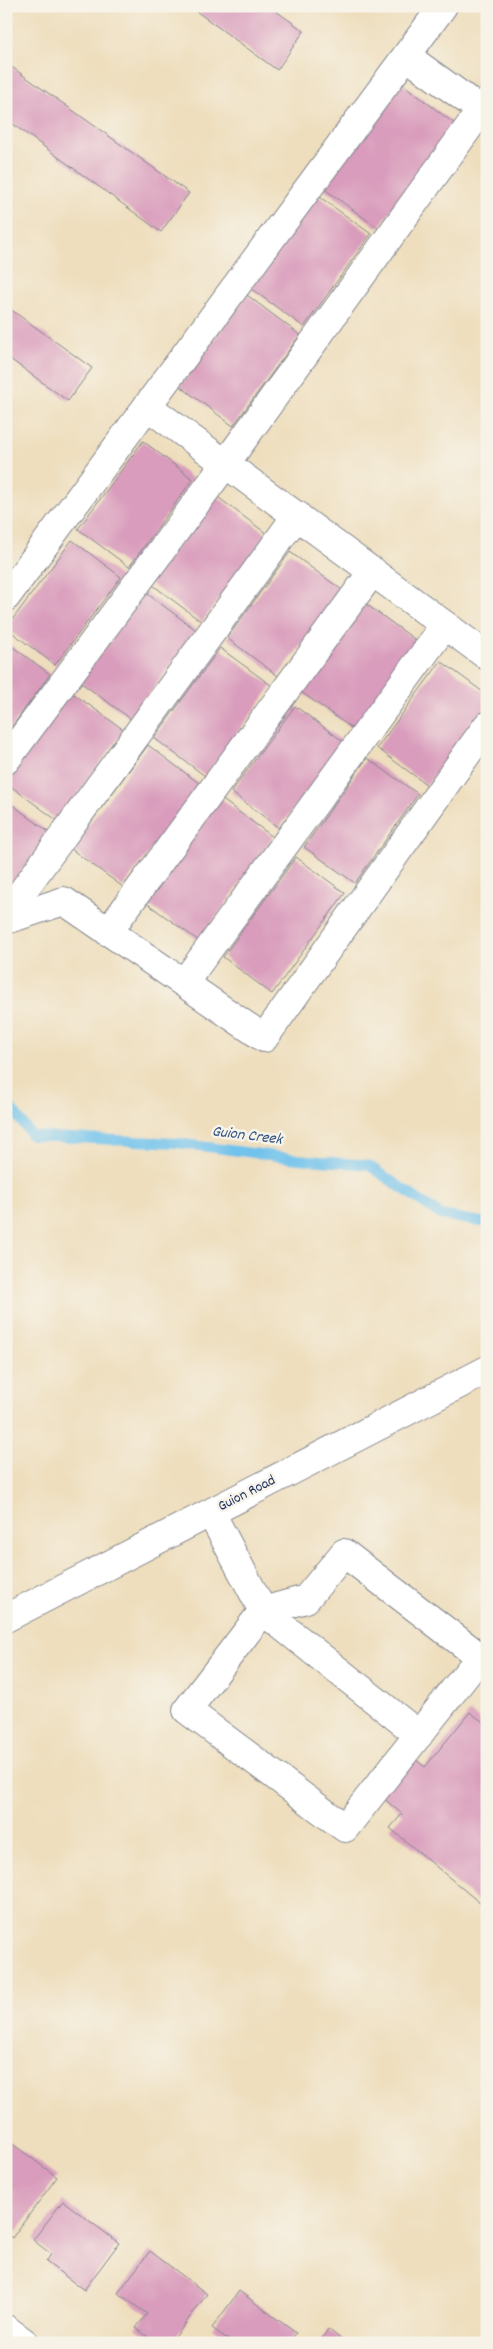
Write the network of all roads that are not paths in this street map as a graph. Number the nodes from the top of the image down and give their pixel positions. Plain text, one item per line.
1 (442, 6) edge
2 (406, 56) junction
3 (484, 106) edge
4 (147, 406) junction
5 (226, 463) junction
6 (297, 515) junction
7 (373, 572) junction
8 (6, 597) edge
9 (445, 625) junction
10 (487, 656) edge
11 (487, 726) edge
12 (6, 760) edge
13 (6, 914) edge
14 (6, 920) edge
15 (108, 932) junction
16 (184, 984) junction
17 (487, 1370) edge
18 (210, 1512) junction
19 (263, 1611) junction
20 (6, 1618) edge
21 (483, 1660) edge
22 (419, 1734) junction
23 (6, 2329) edge
24 (25, 2343) edge

1 - 2 street
2 - 3 street
2 - 4 street
3 - 5 street
4 - 5 street
4 - 8 street
5 - 6 street
5 - 12 street
6 - 7 street
6 - 13 street
7 - 9 street
7 - 15 street
9 - 10 street
9 - 16 street
11 - 16 street
14 - 15 street
15 - 16 street
17 - 18 street, Guion Road
18 - 19 street
18 - 20 street, Guion Road
19 - 21 street
19 - 22 street
19 - 22 street
21 - 22 street
23 - 24 street

